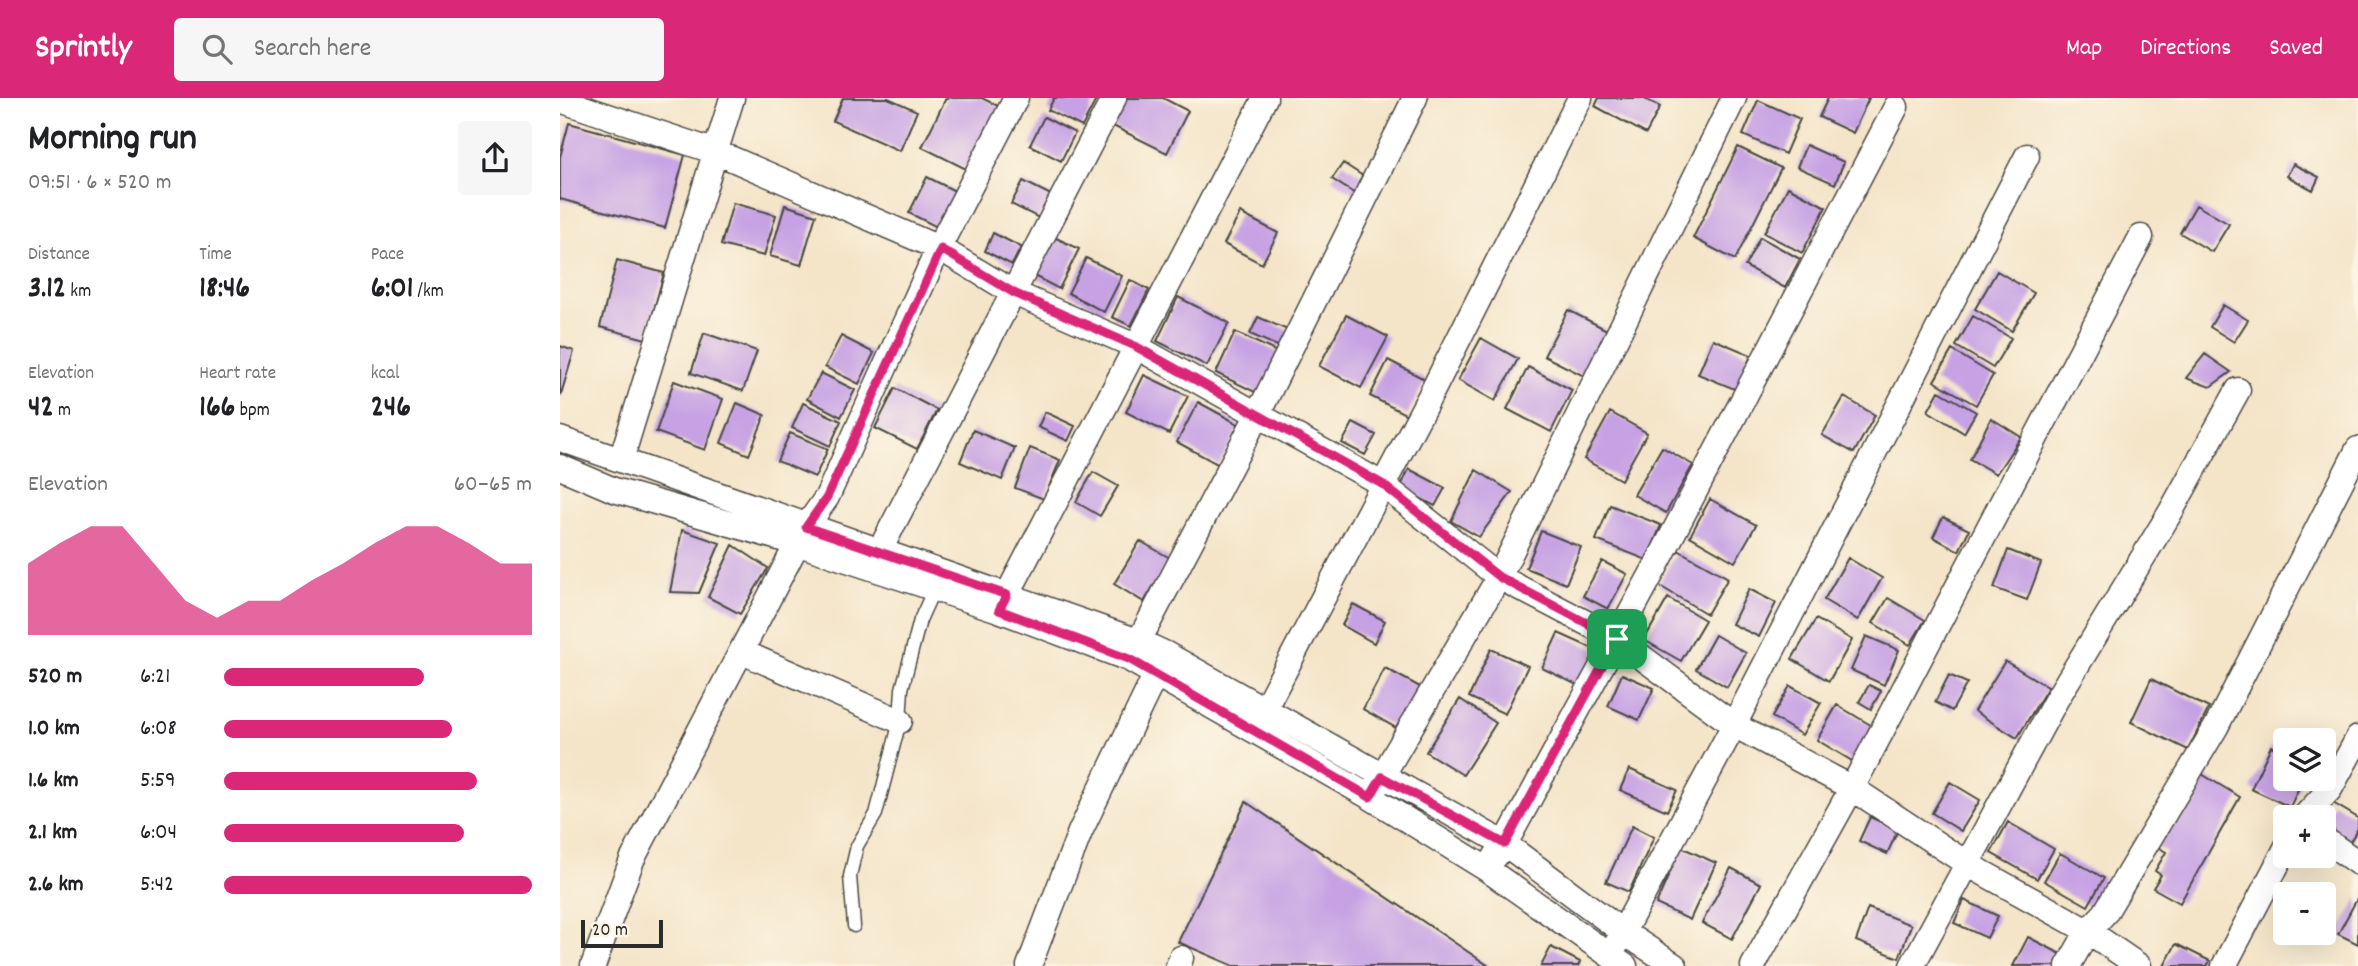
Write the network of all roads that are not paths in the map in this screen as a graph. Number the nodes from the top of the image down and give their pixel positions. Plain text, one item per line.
1 (732, 98) edge
2 (1016, 98) edge
3 (1114, 98) edge
4 (1265, 98) edge
5 (1415, 98) edge
6 (1580, 98) edge
7 (1734, 98) edge
8 (560, 100) edge
9 (1896, 107) dead end
10 (716, 152) junction
11 (2027, 156) dead end
12 (2141, 237) dead end
13 (941, 249) junction
14 (1014, 293) junction
15 (1135, 346) junction
16 (2238, 390) dead end
17 (1257, 416) junction
18 (560, 439) edge
19 (2358, 449) edge
20 (621, 460) junction
21 (560, 467) edge
22 (1382, 484) junction
23 (802, 536) junction
24 (880, 550) junction
25 (1499, 577) junction
26 (934, 589) junction
27 (1003, 602) junction
28 (1617, 639) junction
29 (1134, 650) junction
30 (743, 652) junction
31 (1160, 664) junction
32 (1258, 719) junction
33 (900, 721) junction
34 (1734, 725) junction
35 (2358, 738) edge
36 (1376, 787) junction
37 (1853, 788) junction
38 (2315, 805) edge
39 (1505, 844) junction
40 (2336, 847) edge
41 (2358, 863) edge
42 (1969, 865) junction
43 (1485, 868) junction
44 (2275, 868) edge
45 (854, 926) dead end
46 (2088, 931) junction
47 (1623, 932) junction
48 (1618, 960) edge
49 (593, 966) edge
50 (1029, 966) edge
51 (1675, 966) edge
52 (1753, 966) edge
53 (1912, 966) edge
54 (2068, 966) edge
55 (2139, 966) edge
56 (2224, 966) edge

1 - 10 street
2 - 13 street
3 - 14 street
4 - 15 street
5 - 17 street
6 - 22 street
7 - 25 street
8 - 10 street
9 - 28 street
10 - 13 street
10 - 20 street
11 - 34 street
12 - 37 street
13 - 14 street
13 - 23 street
14 - 15 street
14 - 24 street
15 - 17 street
15 - 27 street
16 - 42 street
17 - 22 street
17 - 29 street
18 - 20 street
19 - 46 street
20 - 23 street
21 - 23 street
22 - 25 street
22 - 32 street
23 - 24 street
23 - 26 street
23 - 30 street
24 - 27 street
25 - 28 street
25 - 36 street
26 - 27 street
26 - 33 lane
27 - 29 street
28 - 34 street
28 - 39 street
29 - 31 street
30 - 33 street
30 - 49 street
31 - 32 street
31 - 50 street
32 - 36 street
33 - 45 lane
34 - 37 street
34 - 47 street
35 - 38 street
36 - 39 street
36 - 43 street
37 - 42 street
37 - 52 street
39 - 43 street
39 - 47 street
40 - 41 street
42 - 46 street
42 - 53 street
43 - 48 street
44 - 56 street
46 - 54 street
46 - 55 street
47 - 48 street
47 - 51 street

